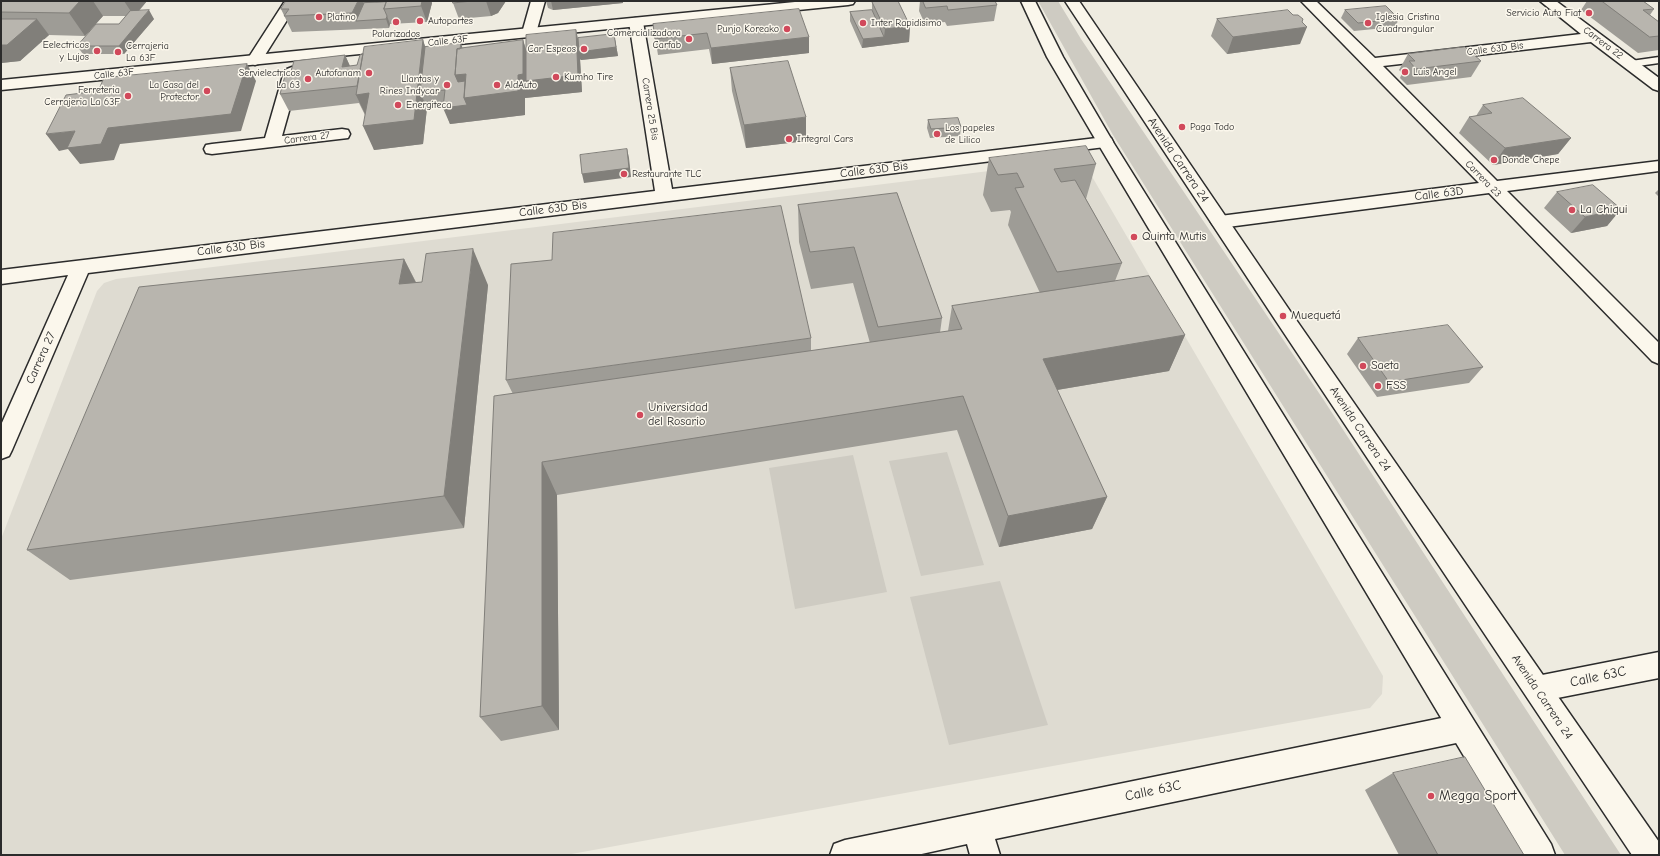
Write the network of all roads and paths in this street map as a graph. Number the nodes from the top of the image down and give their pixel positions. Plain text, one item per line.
1 (292, 1) edge
2 (538, 1) edge
3 (848, 1) edge
4 (1028, 1) edge
5 (1072, 1) edge
6 (1308, 1) edge
7 (1547, 1) edge
8 (815, 3) edge
9 (636, 22) junction
10 (529, 33) junction
11 (1595, 37) junction
12 (297, 56) junction
13 (255, 60) junction
14 (1659, 60) edge
15 (1371, 63) junction
16 (1631, 64) junction
17 (1, 85) edge
18 (1659, 86) edge
19 (342, 134) dead end
20 (272, 142) junction
21 (1105, 142) junction
22 (212, 149) dead end
23 (1659, 166) edge
24 (1492, 187) junction
25 (664, 195) junction
26 (1220, 222) junction
27 (81, 266) junction
28 (1, 277) edge
29 (1659, 356) edge
30 (1, 450) edge
31 (1659, 665) edge
32 (1537, 689) junction
33 (1461, 728) junction
34 (978, 828) junction
35 (845, 855) edge
36 (985, 855) edge
37 (1540, 855) edge
38 (1650, 855) edge

1 - 13 street
2 - 10 street
3 - 8 street, Calle 63F
4 - 21 street
5 - 26 street, Avenida Carrera 24
6 - 15 street, Carrera 23
7 - 11 street, Carrera 22
8 - 9 street, Calle 63F
9 - 10 street, Calle 63F
9 - 25 street, Carrera 25 Bis
10 - 12 street, Calle 63F
11 - 15 street, Calle 63D Bis
11 - 16 street, Carrera 22
12 - 13 street, Calle 63F
12 - 20 street, Carrera 27
13 - 17 street, Calle 63F
14 - 16 lane
15 - 24 street, Carrera 23
16 - 18 street, Carrera 22
19 - 20 street, Carrera 27
20 - 22 street, Carrera 27
21 - 25 street, Calle 63D Bis
21 - 33 street
23 - 24 street, Calle 63D
24 - 26 street, Calle 63D
24 - 29 street, Carrera 23
25 - 27 street, Calle 63D Bis
26 - 32 street, Avenida Carrera 24
27 - 28 street, Calle 63D Bis
27 - 30 street, Carrera 27
31 - 32 street, Calle 63C
32 - 38 street, Avenida Carrera 24
33 - 34 street, Calle 63C
33 - 37 street
34 - 35 street, Calle 63C
34 - 36 street

